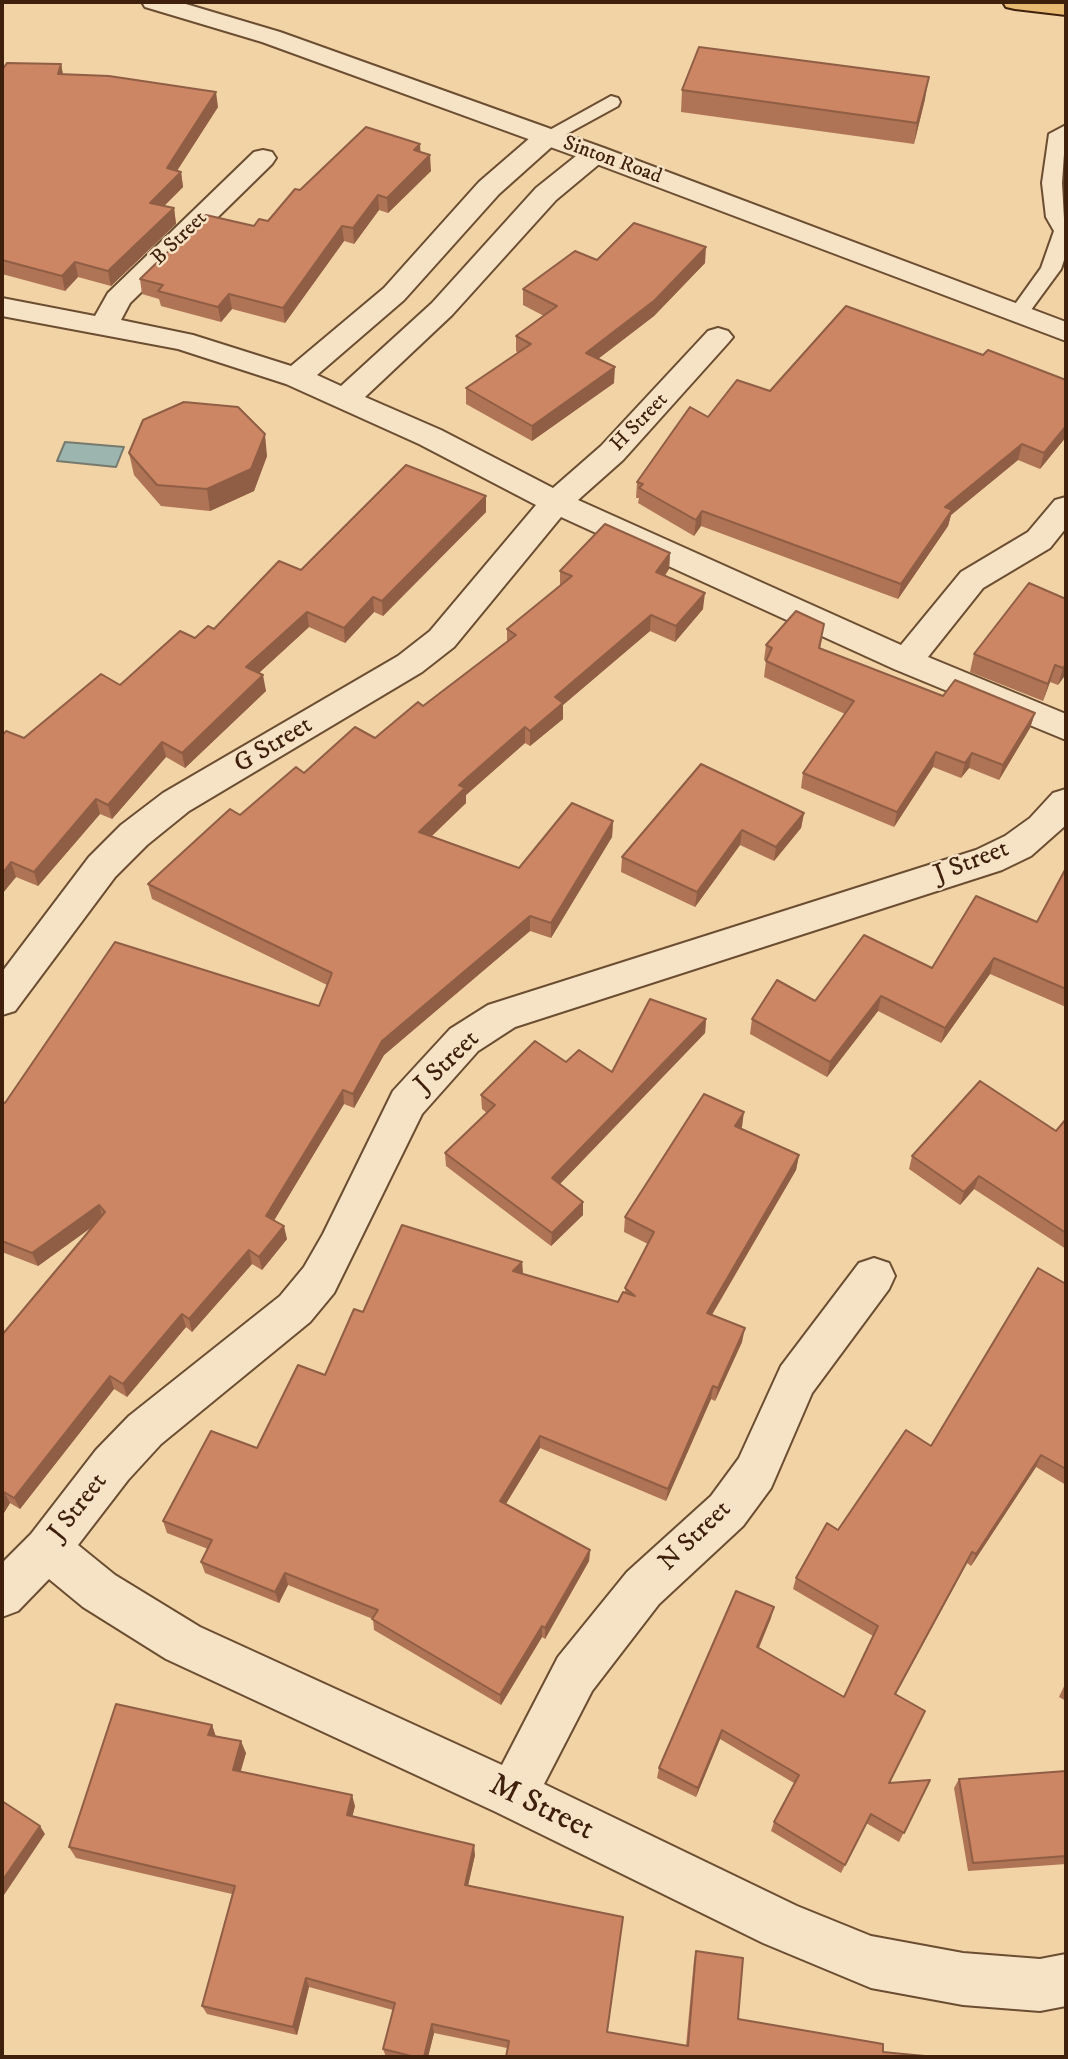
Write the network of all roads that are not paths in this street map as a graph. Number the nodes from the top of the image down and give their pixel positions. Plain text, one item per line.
1 (154, 2) edge
2 (1016, 2) edge
3 (1066, 8) edge
4 (611, 102) dead end
5 (1066, 131) edge
6 (547, 137) junction
7 (595, 155) junction
8 (263, 158) dead end
9 (1060, 174) edge
10 (1061, 218) edge
11 (1059, 270) edge
12 (2, 307) edge
13 (1018, 314) junction
14 (104, 325) junction
15 (1066, 332) edge
16 (718, 337) dead end
17 (296, 377) junction
18 (346, 398) junction
19 (556, 502) junction
20 (1066, 507) edge
21 (906, 661) junction
22 (1066, 728) edge
23 (1066, 802) edge
24 (2, 1000) edge
25 (874, 1276) dead end
26 (47, 1549) junction
27 (2, 1595) edge
28 (513, 1794) junction
29 (1066, 1980) edge

1 - 6 street, Sinton Road
2 - 3 highway
4 - 6 lane
5 - 9 lane
6 - 7 street, Sinton Road
6 - 17 street
7 - 13 street, Sinton Road
7 - 18 street
8 - 14 street, B Street
9 - 10 lane
10 - 11 lane
11 - 13 lane
12 - 14 street
13 - 15 street, Sinton Road
14 - 17 street
16 - 19 street, H Street
17 - 18 street
18 - 19 street
19 - 21 street
19 - 24 street, G Street
20 - 21 street
21 - 22 street
23 - 26 street, J Street
25 - 28 street, N Street
26 - 27 street
26 - 28 street, M Street
28 - 29 street, M Street

